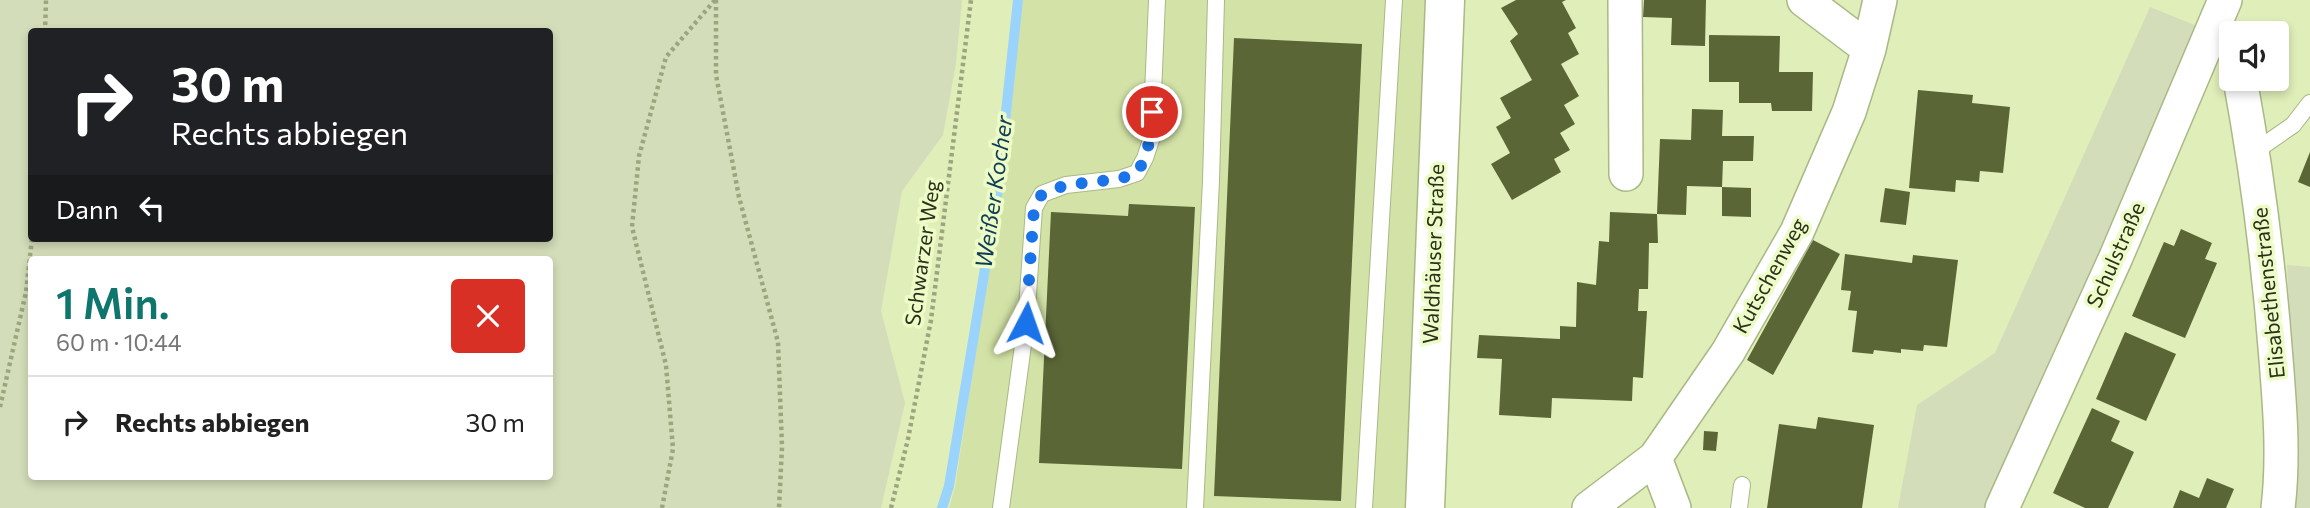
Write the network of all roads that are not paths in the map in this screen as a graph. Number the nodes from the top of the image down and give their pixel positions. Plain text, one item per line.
1 (1157, 0) edge
2 (1216, 0) edge
3 (1394, 0) edge
4 (1445, 0) edge
5 (1625, 0) edge
6 (1804, 0) edge
7 (1880, 0) edge
8 (2226, 0) edge
9 (2230, 21) edge
10 (1869, 49) junction
11 (2242, 91) edge
12 (2310, 103) edge
13 (2254, 152) junction
14 (1626, 174) dead end
15 (1655, 458) junction
16 (1742, 485) dead end
17 (1001, 508) edge
18 (1195, 508) edge
19 (1364, 508) edge
20 (1425, 508) edge
21 (1589, 508) edge
22 (1674, 508) edge
23 (1739, 508) edge
24 (2002, 508) edge
25 (2278, 508) edge

1 - 17 lane
2 - 18 lane
3 - 19 lane
4 - 20 street, Waldhäuser Straße
5 - 14 street
6 - 10 street
7 - 10 street, Kutschenweg
8 - 9 street
8 - 24 street, Schulstraße
10 - 15 street, Kutschenweg
11 - 13 street, Elisabethenstraße
12 - 13 lane
13 - 25 street, Elisabethenstraße
15 - 21 street, Kutschenweg
15 - 22 street
16 - 23 lane

